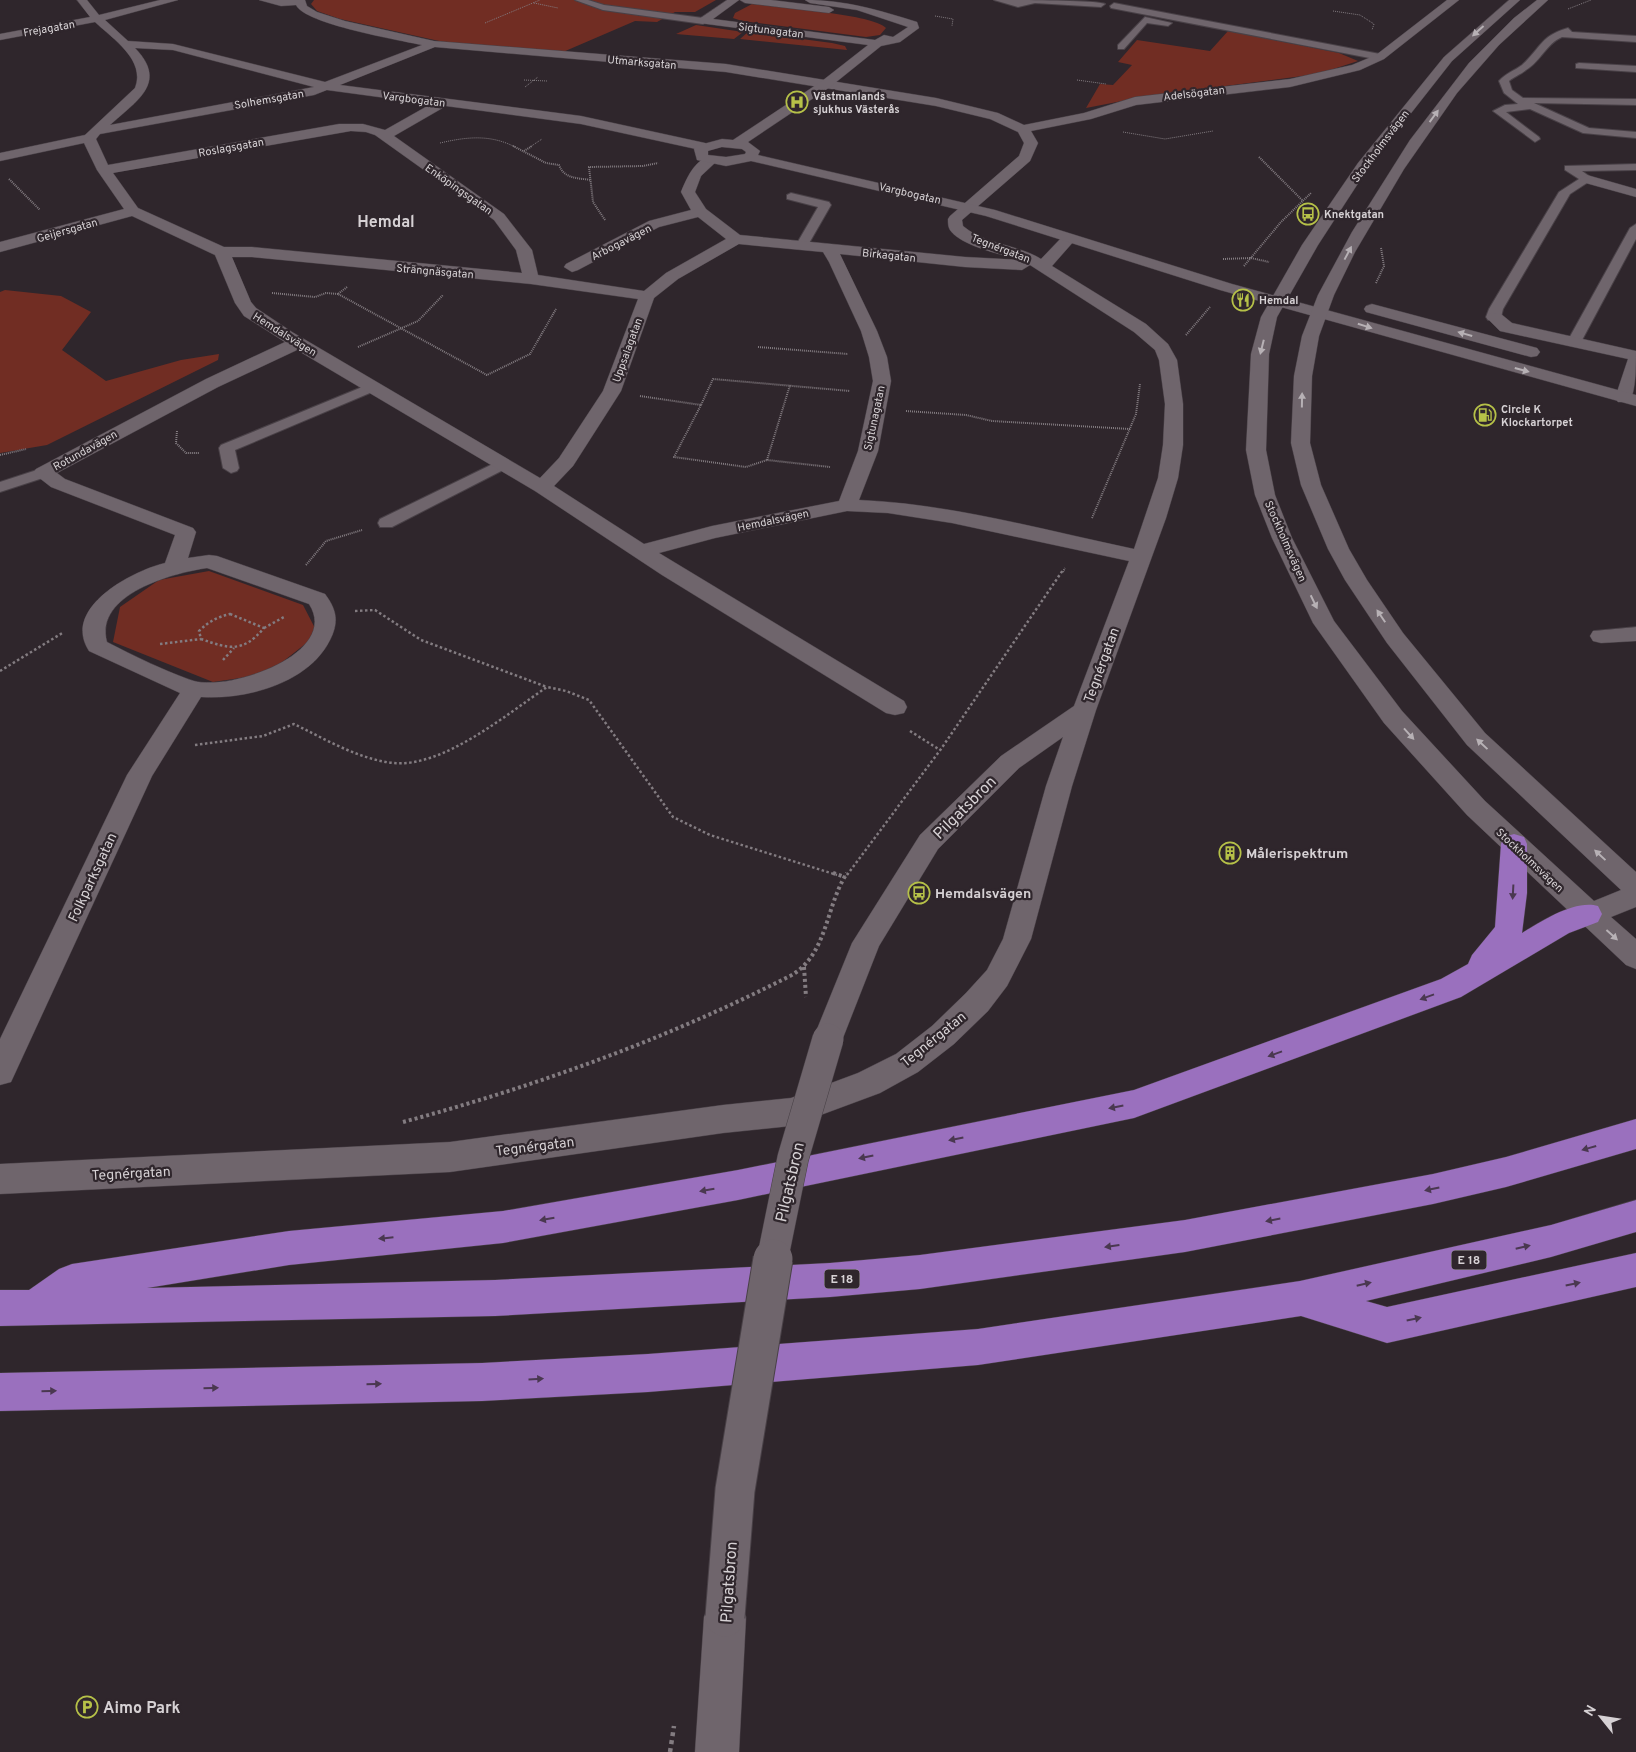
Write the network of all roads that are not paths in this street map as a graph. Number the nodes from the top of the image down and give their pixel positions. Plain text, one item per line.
1 (82, 0) edge
2 (173, 0) edge
3 (264, 0) edge
4 (579, 0) edge
5 (734, 0) edge
6 (745, 0) edge
7 (810, 0) edge
8 (998, 0) edge
9 (1035, 0) edge
10 (1454, 0) edge
11 (1516, 0) edge
12 (1543, 0) edge
13 (302, 1) edge
14 (1101, 4) dead end
15 (1114, 6) dead end
16 (99, 18) junction
17 (703, 21) junction
18 (1228, 27) junction
19 (0, 37) edge
20 (1636, 39) edge
21 (876, 43) junction
22 (126, 44) junction
23 (434, 44) junction
24 (1120, 47) dead end
25 (1380, 57) junction
26 (1579, 66) dead end
27 (1636, 69) edge
28 (826, 84) junction
29 (329, 87) junction
30 (406, 98) junction
31 (1519, 100) junction
32 (442, 102) junction
33 (1636, 102) edge
34 (1532, 106) junction
35 (390, 107) dead end
36 (374, 117) dead end
37 (358, 126) junction
38 (1022, 129) junction
39 (94, 134) junction
40 (1636, 135) edge
41 (385, 136) junction
42 (1535, 139) dead end
43 (737, 143) junction
44 (708, 154) junction
45 (0, 157) edge
46 (750, 157) junction
47 (1636, 167) edge
48 (104, 170) junction
49 (1587, 179) junction
50 (1636, 193) edge
51 (791, 197) dead end
52 (968, 207) junction
53 (133, 211) junction
54 (700, 212) junction
55 (1636, 228) edge
56 (736, 238) junction
57 (1069, 238) junction
58 (802, 245) junction
59 (0, 247) edge
60 (828, 249) junction
61 (222, 252) junction
62 (1043, 266) junction
63 (572, 267) dead end
64 (531, 279) junction
65 (1283, 294) junction
66 (647, 296) junction
67 (1322, 304) junction
68 (1495, 318) joint
69 (1574, 342) junction
70 (297, 343) junction
71 (1636, 356) edge
72 (1546, 357) dead end
73 (1636, 361) edge
74 (1611, 375) dead end
75 (1633, 381) edge
76 (372, 387) junction
77 (1630, 399) edge
78 (503, 464) junction
79 (231, 468) dead end
80 (43, 473) junction
81 (542, 487) junction
82 (0, 488) edge
83 (847, 504) junction
84 (386, 523) road end
85 (643, 551) junction
86 (1141, 557) junction
87 (175, 566) junction
88 (1636, 634) edge
89 (1601, 636) dead end
90 (194, 689) junction
91 (896, 707) dead end
92 (1084, 710) junction
93 (1514, 844) junction
94 (1636, 888) edge
95 (1636, 896) edge
96 (1588, 914) junction
97 (1636, 957) edge
98 (1471, 977) junction
99 (0, 1072) edge
100 (1636, 1134) edge
101 (0, 1179) edge
102 (1636, 1216) edge
103 (1636, 1270) edge
104 (1300, 1299) junction
105 (35, 1307) junction
106 (0, 1308) edge
107 (0, 1392) edge
108 (717, 1752) edge

1 - 16 street
2 - 16 street
3 - 13 street, Utmarksgatan
4 - 17 lane
5 - 17 street, Sigtunagatan
6 - 21 street, Sigtunagatan
7 - 21 street, Sigtunagatan
8 - 9 lane
9 - 14 lane
10 - 25 street, Adelsögatan
11 -> 65 street, Stockholmsvägen
67 -> 12 street, Stockholmsvägen
13 - 23 street, Utmarksgatan
15 - 18 lane
16 - 19 street, Frejagatan
16 - 22 street
17 - 21 street, Sigtunagatan
18 - 24 lane
18 - 25 lane
20 - 31 lane
21 - 28 street, Sigtunagatan
22 - 29 street, Vargbogatan
22 - 39 street
23 - 28 street, Utmarksgatan
23 - 29 street, Solhemsgatan
25 - 38 street, Adelsögatan
26 - 27 lane
28 - 38 street, Utmarksgatan
28 - 43 street, Sigtunagatan
29 - 30 street, Vargbogatan
29 - 39 street, Solhemsgatan
30 - 32 street, Vargbogatan
30 - 35 street
31 - 33 lane
31 - 34 lane
32 - 41 street
32 - 44 street, Vargbogatan
34 - 40 lane
34 - 42 lane
36 - 37 street, Roslagsgatan
37 - 41 street, Roslagsgatan
37 - 48 street, Roslagsgatan
38 - 52 street
39 - 45 street, Solhemsgatan
39 - 48 street
41 - 64 street, Enköpingsgatan
43 - 44 street
43 - 46 street
44 - 46 street
44 - 54 street
46 - 52 street, Vargbogatan
47 - 49 lane
48 - 53 street
49 - 50 street
49 - 68 lane
51 - 58 lane
52 - 57 street, Vargbogatan
52 - 62 street, Tegnérgatan
53 - 59 street, Geijersgatan
53 - 61 street
54 - 56 street
54 - 63 street, Arbogavägen
55 - 69 lane
56 - 58 street, Birkagatan
56 - 66 street
57 - 62 street, Tegnérgatan
57 - 65 street, Vargbogatan
58 - 60 street, Birkagatan
60 - 62 street, Birkagatan
60 - 83 street, Sigtunagatan
61 - 64 street, Strängnäsgatan
61 - 70 street, Hemdalsvägen
62 - 86 street, Tegnérgatan
64 - 66 street, Strängnäsgatan
65 - 67 street, Vargbogatan
65 -> 93 street, Stockholmsvägen
66 - 81 street, Uppsalagatan
72 -> 67 street
67 -> 77 street
94 -> 67 street, Stockholmsvägen
68 - 69 street
69 - 71 street
70 - 76 street, Hemdalsvägen
70 - 80 street, Rotundavägen
73 - 75 street
74 - 75 street
75 - 77 street
76 - 78 street, Hemdalsvägen
76 - 79 lane
78 - 81 street, Hemdalsvägen
78 - 84 lane
80 - 82 lane
80 - 87 street, Rotundavägen
81 - 85 street, Hemdalsvägen
83 - 85 street, Hemdalsvägen
83 - 86 street, Hemdalsvägen
85 - 91 street, Hemdalsvägen
86 - 92 street, Tegnérgatan
87 - 90 street
87 - 90 street
88 - 89 street
90 - 99 street, Folkparksgatan
92 - 101 street, Tegnérgatan
92 - 108 street, Pilgatsbron, bridge
93 - 96 street, Stockholmsvägen
93 -> 98 highway
95 - 96 street
96 -> 97 street, Stockholmsvägen
96 - 98 highway
98 -> 105 highway
100 -> 105 highway, E 18
104 -> 102 highway, E 18
104 -> 103 highway, E 18
107 -> 104 highway, E 18
105 - 106 highway, E 18

